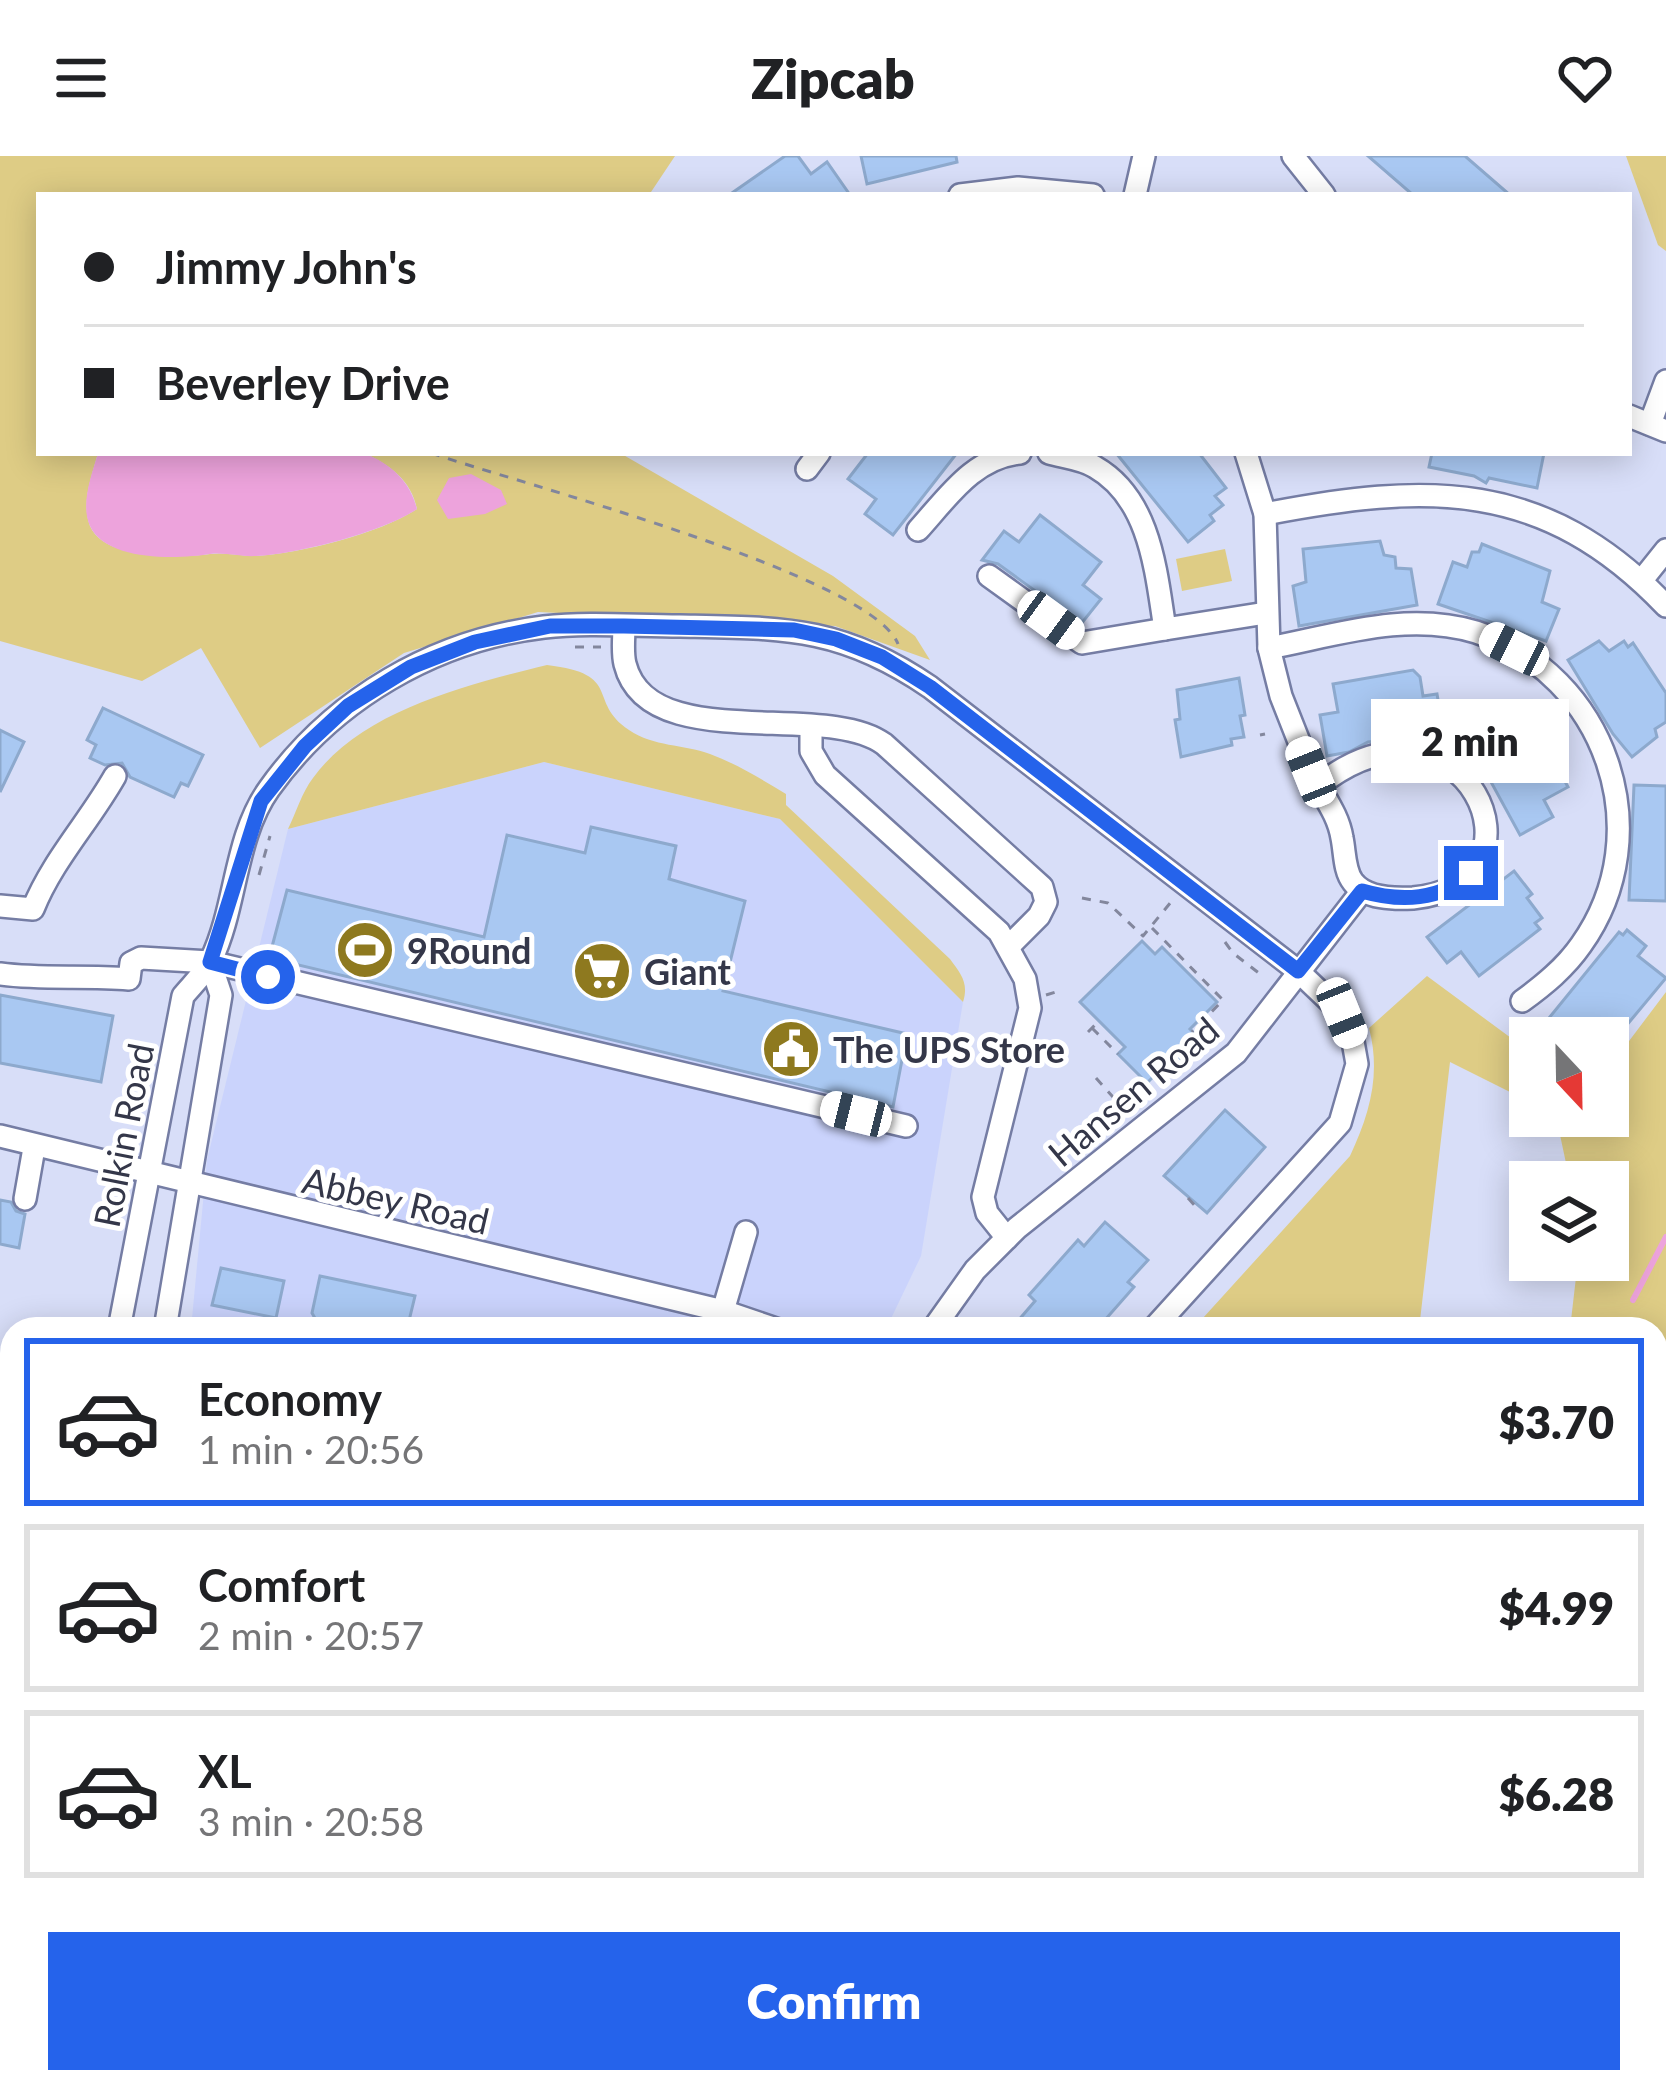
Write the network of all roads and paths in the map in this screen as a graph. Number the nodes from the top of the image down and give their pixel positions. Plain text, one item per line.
1 (1144, 156) edge
2 (1293, 156) edge
3 (985, 192) edge
4 (1061, 192) edge
5 (1136, 192) edge
6 (1322, 192) edge
7 (1666, 381) edge
8 (1648, 424) edge
9 (441, 456) edge
10 (995, 456) edge
11 (1059, 456) edge
12 (1247, 456) edge
13 (1264, 514) junction
14 (918, 530) dead end
15 (1666, 550) edge
16 (988, 576) dead end
17 (1642, 580) junction
18 (1666, 606) edge
19 (1266, 613) junction
20 (624, 626) junction
21 (1165, 629) junction
22 (574, 646) dead end
23 (611, 647) dead end
24 (1269, 648) junction
25 (910, 674) junction
26 (811, 725) junction
27 (115, 776) dead end
28 (1318, 786) junction
29 (271, 830) dead end
30 (260, 875) dead end
31 (1362, 891) junction
32 (1165, 893) dead end
33 (1082, 898) dead end
34 (0, 906) edge
35 (1152, 928) junction
36 (1219, 934) dead end
37 (1009, 946) junction
38 (210, 962) junction
39 (1298, 971) junction
40 (0, 974) edge
41 (1264, 977) dead end
42 (1522, 1001) dead end
43 (1099, 1021) dead end
44 (1192, 1032) dead end
45 (1118, 1054) dead end
46 (1096, 1078) dead end
47 (1113, 1096) dead end
48 (906, 1126) dead end
49 (0, 1136) edge
50 (34, 1148) junction
51 (150, 1175) junction
52 (192, 1185) junction
53 (1188, 1198) dead end
54 (25, 1199) dead end
55 (1197, 1208) dead end
56 (746, 1232) dead end
57 (1007, 1238) junction
58 (127, 1289) junction
59 (170, 1299) junction
60 (723, 1311) junction
61 (121, 1317) edge
62 (167, 1317) edge
63 (741, 1317) edge
64 (942, 1317) edge
65 (1164, 1317) edge

1 - 5 street
2 - 6 street
3 - 4 street
7 - 8 street
9 - 25 path
10 - 14 street
11 - 21 street
12 - 13 street
13 - 17 street
13 - 19 street
15 - 17 street
16 - 21 street
17 - 18 street
19 - 21 street
19 - 24 street
20 - 25 street, Rolkin Road
20 - 26 street
20 - 38 street, Rolkin Road
22 - 23 path
24 - 28 street
24 - 42 street
25 - 39 street, Rolkin Road
26 - 37 street
26 - 37 street
27 - 34 street
28 - 31 street
28 - 31 street
29 - 30 path
31 - 39 street, Hansen Road
32 - 35 path
33 - 35 path
35 - 44 path
36 - 41 path
37 - 57 street
38 - 40 street
38 - 48 street
38 - 51 street, Rolkin Road
38 - 52 street, Rolkin Road
39 - 57 street, Hansen Road
39 - 65 street, Rolkin Road
43 - 45 path
46 - 47 path
49 - 50 street, Abbey Road
50 - 51 street, Abbey Road
50 - 54 street
51 - 52 street, Abbey Road
51 - 58 street, Rolkin Road
52 - 59 street, Rolkin Road
52 - 60 street, Abbey Road
53 - 55 path
56 - 60 street
57 - 64 street, Hansen Road
58 - 59 street
58 - 61 street, Rolkin Road
59 - 62 street, Rolkin Road
60 - 63 street, Abbey Road

